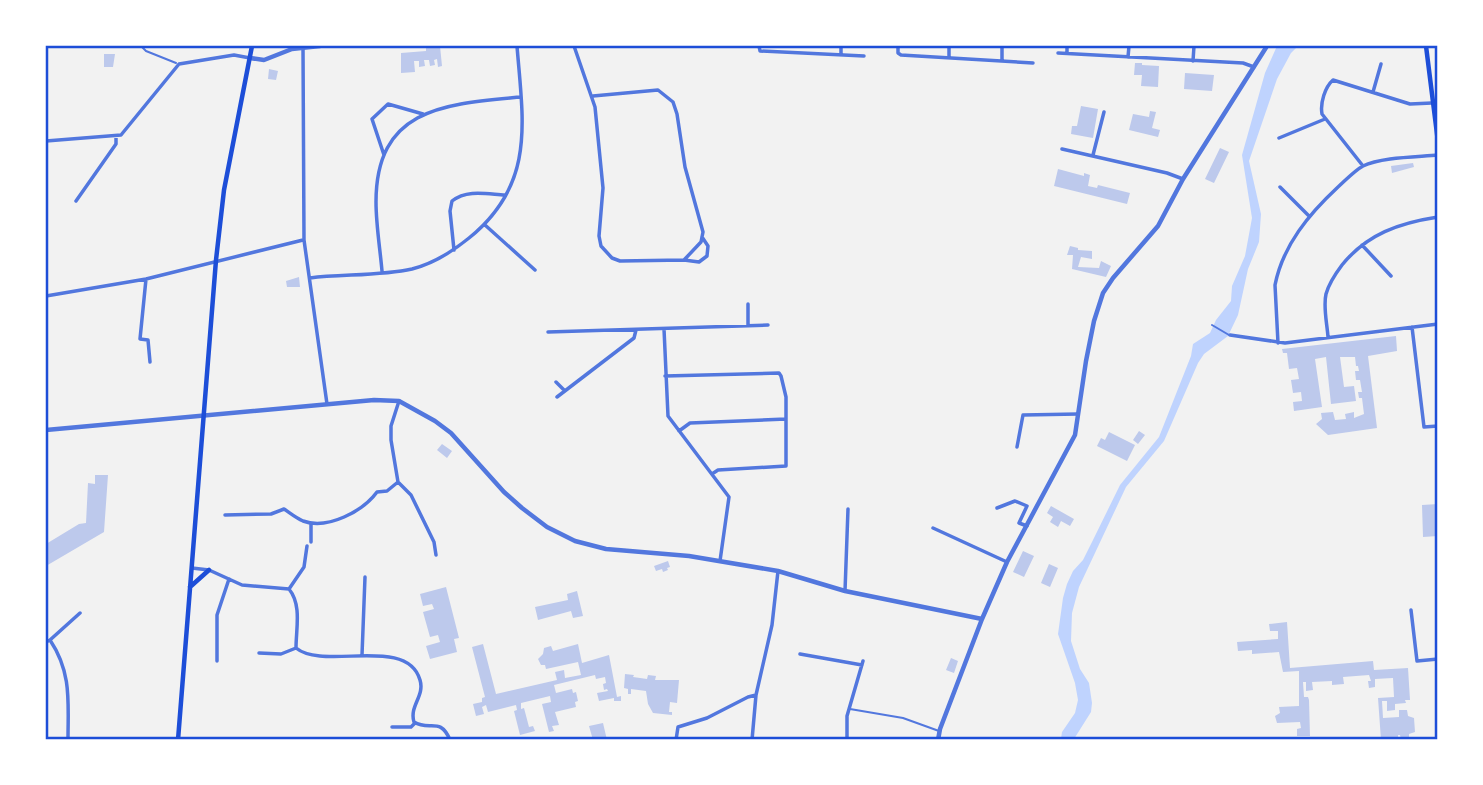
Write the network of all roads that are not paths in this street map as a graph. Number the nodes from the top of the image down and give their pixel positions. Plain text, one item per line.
1 (141, 46) edge
2 (253, 46) edge
3 (303, 46) edge
4 (320, 46) edge
5 (517, 46) edge
6 (573, 46) edge
7 (759, 46) edge
8 (841, 46) edge
9 (898, 46) edge
10 (949, 46) edge
11 (1002, 46) edge
12 (1068, 46) edge
13 (1129, 46) edge
14 (1194, 46) edge
15 (1267, 46) edge
16 (1426, 46) edge
17 (1058, 52) dead end
18 (1067, 53) junction
19 (841, 55) junction
20 (864, 56) dead end
21 (949, 57) junction
22 (1128, 57) junction
23 (250, 58) junction
24 (1002, 60) junction
25 (1193, 61) junction
26 (1033, 63) dead end
27 (179, 64) junction
28 (1381, 64) dead end
29 (1254, 67) junction
30 (1373, 92) junction
31 (593, 96) junction
32 (521, 97) junction
33 (1432, 103) junction
34 (1104, 112) dead end
35 (423, 114) junction
36 (1325, 119) junction
37 (117, 136) junction
38 (1279, 138) dead end
39 (46, 141) edge
40 (1437, 142) edge
41 (1062, 149) dead end
42 (384, 155) junction
43 (1093, 155) junction
44 (1437, 155) edge
45 (1363, 166) junction
46 (1183, 179) junction
47 (1280, 187) dead end
48 (505, 195) junction
49 (76, 201) dead end
50 (1309, 216) junction
51 (1437, 217) edge
52 (485, 225) junction
53 (702, 237) junction
54 (304, 240) junction
55 (1362, 245) junction
56 (454, 250) junction
57 (216, 260) junction
58 (684, 260) junction
59 (535, 270) dead end
60 (382, 271) junction
61 (1391, 276) dead end
62 (310, 278) junction
63 (146, 279) junction
64 (46, 296) edge
65 (748, 304) dead end
66 (1437, 324) edge
67 (768, 325) dead end
68 (748, 326) junction
69 (1212, 326) dead end
70 (1412, 327) junction
71 (664, 329) junction
72 (636, 330) junction
73 (548, 332) dead end
74 (1230, 335) joint
75 (1328, 337) junction
76 (1278, 343) junction
77 (150, 362) dead end
78 (665, 376) junction
79 (556, 382) dead end
80 (565, 390) junction
81 (557, 397) dead end
82 (399, 401) junction
83 (328, 405) junction
84 (1080, 414) junction
85 (203, 417) junction
86 (786, 419) junction
87 (1437, 426) edge
88 (46, 430) edge
89 (679, 431) junction
90 (1017, 447) dead end
91 (712, 474) junction
92 (398, 482) junction
93 (997, 508) dead end
94 (848, 509) dead end
95 (225, 515) dead end
96 (311, 523) junction
97 (1027, 526) junction
98 (933, 528) dead end
99 (311, 542) dead end
100 (307, 546) dead end
101 (436, 555) dead end
102 (720, 561) junction
103 (1007, 562) junction
104 (192, 568) junction
105 (209, 570) junction
106 (778, 571) junction
107 (365, 577) dead end
108 (229, 579) junction
109 (190, 588) junction
110 (289, 589) junction
111 (845, 591) junction
112 (1411, 610) dead end
113 (80, 612) dead end
114 (982, 619) junction
115 (48, 641) edge
116 (296, 648) junction
117 (259, 653) dead end
118 (800, 654) dead end
119 (362, 656) junction
120 (1437, 659) edge
121 (217, 661) dead end
122 (756, 695) junction
123 (849, 709) junction
124 (415, 723) junction
125 (392, 727) dead end
126 (939, 731) junction
127 (68, 740) edge
128 (178, 740) edge
129 (450, 740) edge
130 (676, 740) edge
131 (752, 740) edge
132 (847, 740) edge
133 (938, 740) edge

1 - 27 lane
2 - 23 main road
3 - 4 street
3 - 23 street
3 - 54 street
5 - 32 street
6 - 31 street
7 - 19 street
8 - 19 street
9 - 21 street
10 - 21 street
11 - 24 street
12 - 18 street
13 - 22 street
14 - 25 street
15 - 29 street
16 - 33 main road
17 - 18 street
18 - 22 street
19 - 20 street
21 - 24 street
22 - 25 street
23 - 27 street
23 - 57 main road
24 - 26 street
25 - 29 street
27 - 37 street
28 - 30 street
29 - 46 street
30 - 33 street
30 - 36 street
31 - 53 street
31 - 58 street
32 - 35 street
32 - 48 street
33 - 40 main road
34 - 43 street
35 - 42 street
35 - 42 street
36 - 38 street
36 - 45 street
37 - 39 street
37 - 49 street
41 - 43 street
42 - 60 street
43 - 46 street
44 - 45 street
45 - 50 street
46 - 84 street
47 - 50 street
48 - 52 street
48 - 56 street
50 - 76 street
51 - 55 street
52 - 56 street
52 - 59 street
53 - 58 street
53 - 58 street
54 - 57 street
54 - 62 street
55 - 61 street
55 - 75 street
56 - 60 street
57 - 63 street
57 - 85 main road
60 - 62 street
62 - 83 street
63 - 64 street
63 - 77 street
65 - 68 street
66 - 70 street
67 - 68 street
68 - 71 street
69 - 74 lane
70 - 75 street
70 - 87 street
71 - 72 street
71 - 78 street
72 - 73 street
72 - 80 street
74 - 76 street
75 - 76 street
78 - 86 street
78 - 89 street
79 - 80 street
80 - 81 street
82 - 83 street
82 - 92 street
82 - 102 street
83 - 85 street
84 - 90 street
84 - 97 street
85 - 88 street
85 - 104 main road
86 - 89 street
86 - 91 street
89 - 91 street
91 - 102 street
92 - 96 street
92 - 101 street
93 - 97 street
94 - 111 street
95 - 96 street
96 - 99 street
97 - 103 street
98 - 103 street
100 - 110 street
102 - 106 street
103 - 114 street
104 - 105 street
104 - 109 main road
105 - 108 street
105 - 109 main road
106 - 111 street
106 - 122 street
107 - 119 street
108 - 110 street
108 - 121 street
109 - 128 main road
110 - 116 street
111 - 114 street
112 - 120 street
113 - 115 street
114 - 126 street
115 - 127 street
116 - 117 street
116 - 119 street
118 - 123 street
119 - 124 street
122 - 130 street
122 - 131 street
123 - 126 lane
123 - 132 street
124 - 125 street
124 - 129 street
126 - 133 street

